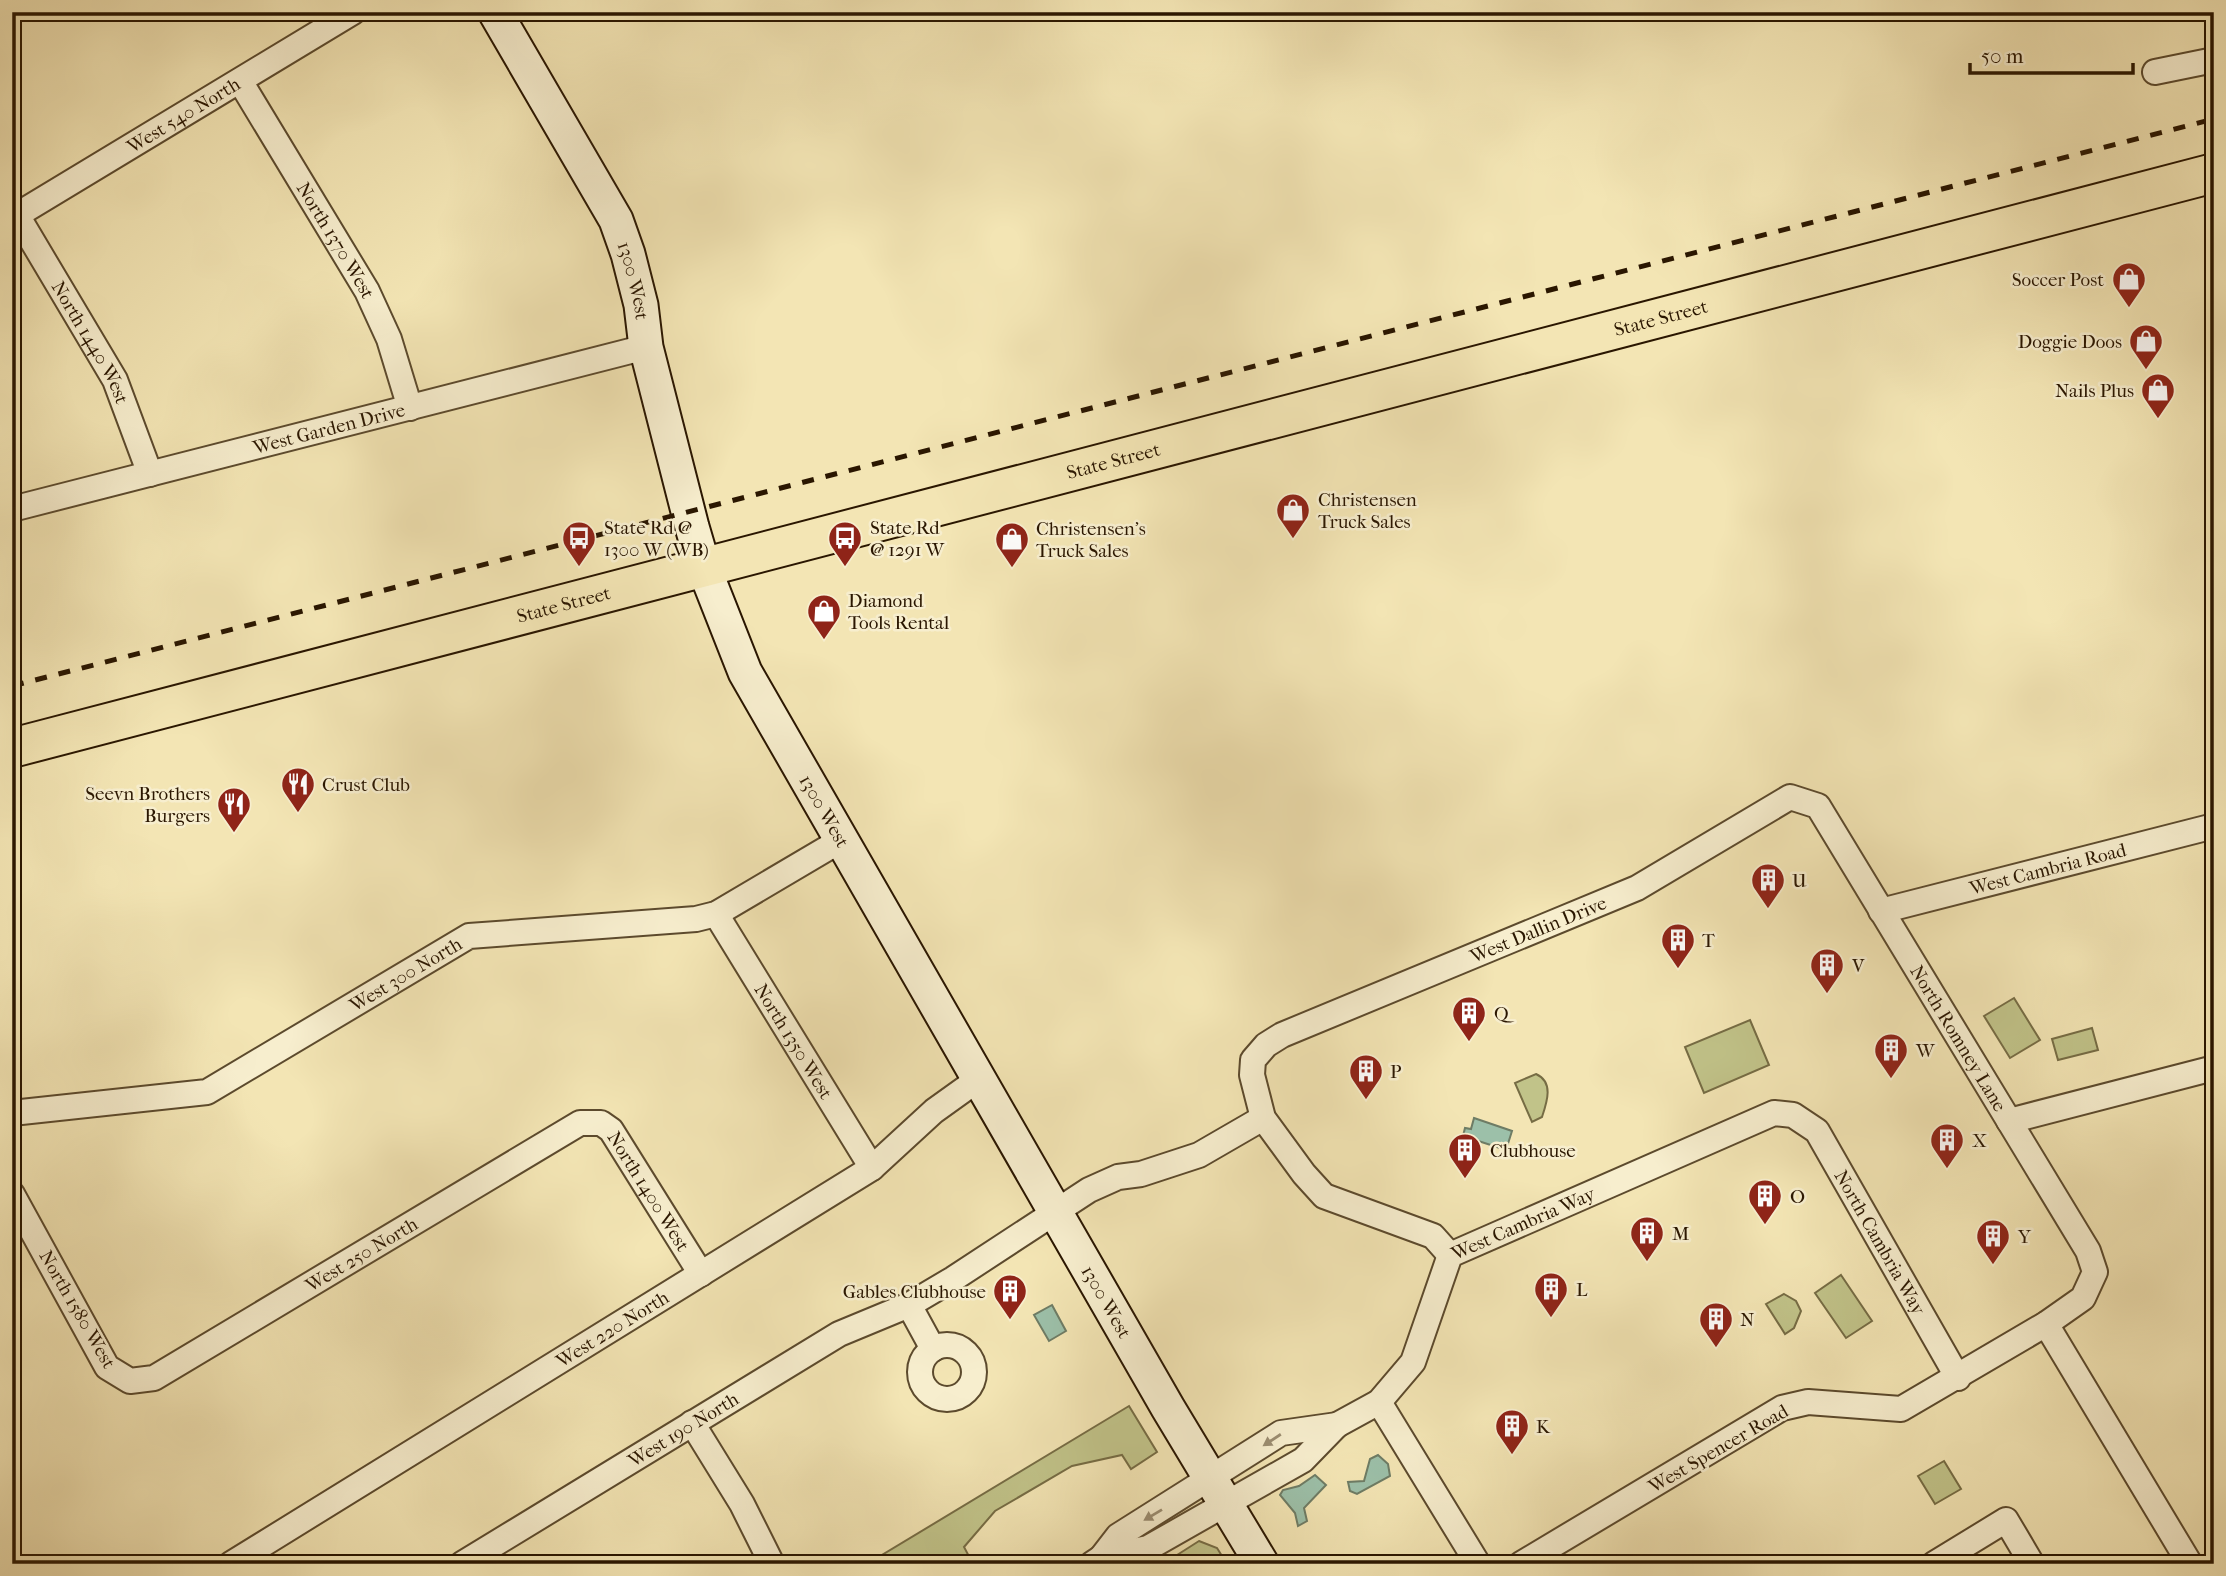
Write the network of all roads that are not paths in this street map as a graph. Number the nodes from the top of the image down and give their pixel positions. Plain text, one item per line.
1 (353, 12) edge
2 (495, 12) edge
3 (2214, 60) edge
4 (2155, 72) dead end
5 (240, 81) junction
6 (2214, 173) edge
7 (15, 218) edge
8 (646, 347) junction
9 (410, 408) junction
10 (150, 474) junction
11 (12, 509) edge
12 (704, 568) junction
13 (12, 748) edge
14 (1818, 806) joint
15 (2214, 826) edge
16 (843, 839) junction
17 (1881, 911) junction
18 (716, 914) junction
19 (2214, 1068) edge
20 (980, 1078) junction
21 (12, 1113) edge
22 (1793, 1115) joint
23 (1263, 1118) junction
24 (590, 1121) joint
25 (2009, 1121) junction
26 (872, 1168) junction
27 (12, 1194) edge
28 (1056, 1209) junction
29 (1450, 1255) junction
30 (2095, 1272) joint
31 (701, 1274) junction
32 (909, 1305) junction
33 (2046, 1324) junction
34 (933, 1349) dead end
35 (1958, 1378) junction
36 (130, 1381) joint
37 (1379, 1402) junction
38 (692, 1423) junction
39 (1337, 1425) junction
40 (1217, 1491) junction
41 (1097, 1561) edge
42 (231, 1564) edge
43 (462, 1564) edge
44 (772, 1564) edge
45 (1262, 1564) edge
46 (1478, 1564) edge
47 (1521, 1564) edge
48 (1934, 1564) edge
49 (2032, 1564) edge
50 (2190, 1564) edge

1 - 5 street, West 540 North
2 - 8 street, 1300 West
3 - 4 street
5 - 7 street, West 540 North
5 - 9 street, North 1370 West
6 - 12 main road, State Street
7 - 10 street, North 1440 West
8 - 9 street, West Garden Drive
8 - 12 street, 1300 West
9 - 10 street, West Garden Drive
10 - 11 street, West Garden Drive
12 - 13 main road, State Street
12 - 16 street, 1300 West
14 - 17 street, North Romney Lane
14 - 23 street, West Dallin Drive
15 - 17 street, West Cambria Road
16 - 18 street, West 300 North
16 - 20 street, 1300 West
17 - 25 street, North Romney Lane
18 - 21 street, West 300 North
18 - 26 street, North 1350 West
19 - 25 street
20 - 26 street, West 220 North
20 - 28 street, 1300 West
22 - 29 street, West Cambria Way
22 - 35 street, North Cambria Way
23 - 28 street
23 - 29 street
24 - 31 street, North 1400 West
24 - 36 street, West 250 North
25 - 30 street, North Romney Lane
26 - 31 street, West 220 North
27 - 36 street, North 1580 West
28 - 32 street, West 190 North
28 - 40 street, 1300 West
29 - 37 street, West Cambria Way
30 - 33 street, West Spencer Road
31 - 42 street, West 220 North
32 - 34 street
32 - 38 street, West 190 North
33 - 35 street, West Spencer Road
33 - 50 street
35 - 47 street, West Spencer Road
37 - 39 street, West Cambria Way
37 - 46 street
38 - 43 street, West 190 North
38 - 44 street
39 - 40 street, West Cambria Way
39 -> 40 street, West Cambria Way
40 - 41 street
40 - 45 street, 1300 West
48 - 49 street

